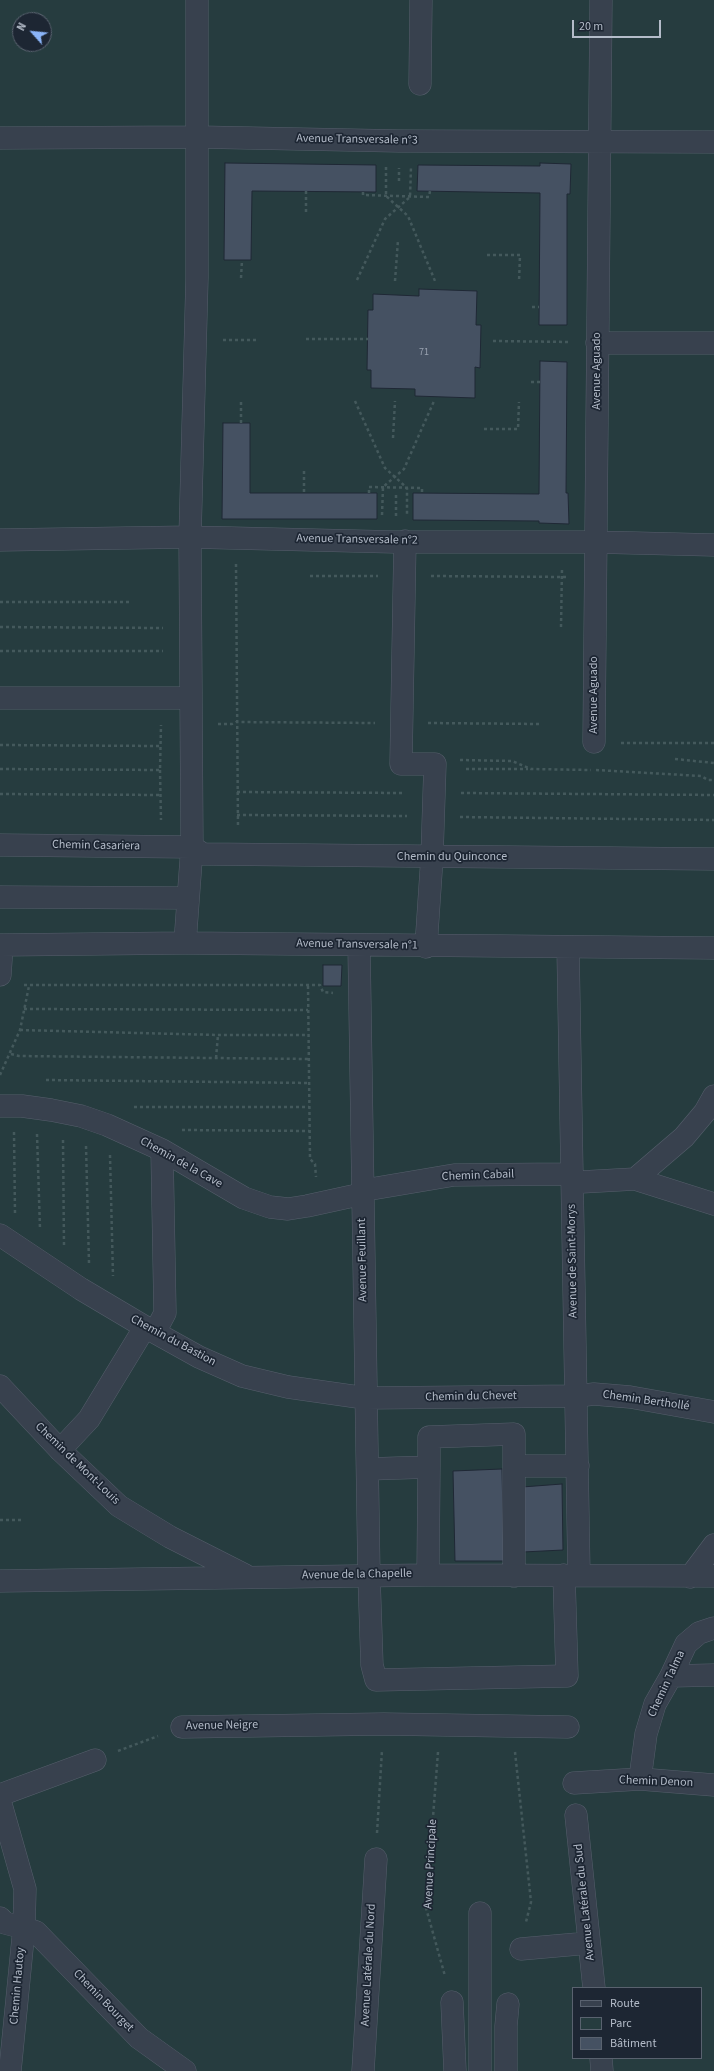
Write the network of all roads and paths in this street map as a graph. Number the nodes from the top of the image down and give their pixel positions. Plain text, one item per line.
1 (197, 0) edge
2 (422, 0) edge
3 (601, 0) edge
4 (420, 84) dead end
5 (198, 137) junction
6 (0, 138) edge
7 (600, 141) junction
8 (714, 142) edge
9 (400, 162) dead end
10 (386, 175) dead end
11 (410, 175) dead end
12 (399, 181) dead end
13 (306, 191) dead end
14 (430, 191) dead end
15 (363, 192) dead end
16 (386, 196) junction
17 (410, 197) junction
18 (398, 207) junction
19 (306, 215) dead end
20 (398, 240) dead end
21 (487, 255) dead end
22 (242, 260) dead end
23 (241, 278) dead end
24 (357, 280) dead end
25 (395, 281) dead end
26 (435, 281) dead end
27 (519, 282) dead end
28 (539, 306) dead end
29 (532, 307) dead end
30 (306, 339) dead end
31 (368, 339) dead end
32 (223, 340) dead end
33 (258, 340) dead end
34 (493, 341) dead end
35 (597, 343) junction
36 (714, 343) edge
37 (531, 382) dead end
38 (540, 382) dead end
39 (241, 400) dead end
40 (355, 400) dead end
41 (395, 401) dead end
42 (434, 401) dead end
43 (519, 402) dead end
44 (241, 423) dead end
45 (484, 429) dead end
46 (393, 438) dead end
47 (304, 470) dead end
48 (394, 477) junction
49 (383, 487) junction
50 (407, 488) junction
51 (304, 492) dead end
52 (422, 492) dead end
53 (369, 493) dead end
54 (396, 494) dead end
55 (399, 536) junction
56 (190, 537) junction
57 (230, 539) junction
58 (0, 540) edge
59 (563, 541) junction
60 (595, 542) junction
61 (714, 545) edge
62 (310, 576) dead end
63 (404, 576) junction
64 (562, 577) junction
65 (595, 578) junction
66 (0, 602) edge
67 (130, 602) dead end
68 (561, 627) dead end
69 (0, 651) edge
70 (163, 651) dead end
71 (0, 698) edge
72 (190, 698) junction
73 (236, 722) junction
74 (402, 723) junction
75 (190, 724) junction
76 (539, 724) dead end
77 (594, 742) joint
78 (714, 743) edge
79 (0, 745) edge
80 (160, 746) dead end
81 (675, 759) dead end
82 (714, 763) edge
83 (435, 764) junction
84 (466, 769) dead end
85 (531, 769) junction
86 (160, 770) dead end
87 (714, 780) edge
88 (237, 792) junction
89 (434, 793) junction
90 (0, 794) edge
91 (160, 795) junction
92 (714, 795) edge
93 (237, 815) junction
94 (433, 817) junction
95 (161, 820) dead end
96 (714, 820) edge
97 (238, 831) dead end
98 (0, 845) edge
99 (192, 847) junction
100 (432, 857) junction
101 (714, 858) edge
102 (0, 897) edge
103 (187, 898) junction
104 (185, 943) junction
105 (1, 945) edge
106 (359, 945) junction
107 (426, 947) junction
108 (568, 947) junction
109 (714, 948) edge
110 (0, 975) edge
111 (22, 985) dead end
112 (29, 986) junction
113 (308, 986) junction
114 (360, 994) junction
115 (24, 1009) junction
116 (308, 1010) junction
117 (20, 1030) junction
118 (308, 1034) junction
119 (218, 1035) junction
120 (11, 1054) junction
121 (216, 1058) junction
122 (309, 1059) junction
123 (0, 1075) edge
124 (40, 1080) dead end
125 (309, 1083) junction
126 (714, 1096) edge
127 (0, 1106) edge
128 (126, 1107) dead end
129 (309, 1108) junction
130 (14, 1128) dead end
131 (37, 1130) dead end
132 (181, 1130) dead end
133 (309, 1131) junction
134 (63, 1133) dead end
135 (86, 1139) dead end
136 (110, 1150) dead end
137 (162, 1150) junction
138 (571, 1177) junction
139 (635, 1179) junction
140 (362, 1194) junction
141 (322, 1202) junction
142 (714, 1204) edge
143 (8, 1228) edge
144 (40, 1230) dead end
145 (64, 1246) dead end
146 (89, 1270) dead end
147 (113, 1277) dead end
148 (150, 1329) junction
149 (0, 1386) edge
150 (577, 1396) junction
151 (366, 1398) junction
152 (714, 1412) edge
153 (60, 1450) junction
154 (514, 1466) junction
155 (578, 1466) junction
156 (429, 1467) junction
157 (368, 1469) junction
158 (0, 1520) edge
159 (23, 1520) dead end
160 (714, 1545) edge
161 (572, 1574) junction
162 (428, 1575) junction
163 (248, 1576) junction
164 (369, 1576) junction
165 (514, 1576) junction
166 (714, 1576) edge
167 (690, 1577) junction
168 (0, 1581) edge
169 (714, 1628) edge
170 (714, 1675) edge
171 (671, 1676) junction
172 (440, 1725) junction
173 (182, 1726) joint
174 (512, 1726) junction
175 (568, 1727) dead end
176 (96, 1760) joint
177 (381, 1771) dead end
178 (640, 1779) junction
179 (574, 1783) dead end
180 (714, 1785) edge
181 (0, 1795) edge
182 (0, 1801) edge
183 (576, 1815) dead end
184 (376, 1849) joint
185 (480, 1913) dead end
186 (0, 1918) edge
187 (24, 1928) junction
188 (589, 1943) junction
189 (520, 1949) joint
190 (594, 1987) edge
191 (452, 2002) joint
192 (508, 2004) dead end
193 (480, 2026) junction
194 (601, 2059) edge
195 (181, 2070) edge
196 (10, 2071) edge
197 (363, 2071) edge
198 (455, 2071) edge
199 (480, 2071) edge
200 (506, 2071) edge
201 (602, 2071) edge

1 - 5 lane
2 - 4 lane
3 - 7 lane, Avenue Aguado
5 - 6 lane, Avenue Transversale n°3
5 - 7 lane, Avenue Transversale n°3
5 - 56 lane
7 - 8 lane, Avenue Transversale n°3
7 - 35 lane, Avenue Aguado
9 - 12 path
10 - 16 path
11 - 17 path
13 - 19 path
14 - 17 path
15 - 16 path
16 - 17 path
16 - 18 path
17 - 18 path
18 - 24 path
18 - 26 path
20 - 25 path
21 - 27 path
22 - 23 path
28 - 29 path
30 - 31 path
32 - 33 path
34 - 35 path
35 - 36 lane
35 - 60 lane, Avenue Aguado
37 - 38 path
39 - 44 path
40 - 48 path
41 - 46 path
42 - 48 path
43 - 45 path
47 - 51 path
48 - 49 path
48 - 50 path
49 - 50 path
49 - 53 path
49 - 55 path
50 - 52 path
50 - 55 path
54 - 55 path
55 - 57 lane, Avenue Transversale n°2
55 - 59 lane, Avenue Transversale n°2
55 - 63 lane
56 - 57 lane, Avenue Transversale n°2
56 - 58 lane, Avenue Transversale n°2
56 - 72 lane
57 - 73 path
59 - 60 lane, Avenue Transversale n°2
59 - 64 path
60 - 61 lane, Avenue Transversale n°2
60 - 65 lane, Avenue Aguado
62 - 63 path
63 - 64 path
63 - 74 lane
64 - 65 path
64 - 68 path
65 - 77 lane, Avenue Aguado
66 - 67 path
69 - 70 path
71 - 72 lane
72 - 75 lane
73 - 74 path
73 - 75 path
73 - 88 path
74 - 76 path
74 - 83 lane
75 - 99 lane
77 - 78 path
79 - 80 path
81 - 82 path
83 - 85 path
83 - 89 lane
84 - 85 path
85 - 87 path
86 - 91 path
88 - 89 path
88 - 93 path
89 - 92 path
89 - 94 lane
90 - 91 path
91 - 95 path
93 - 94 path
93 - 97 path
94 - 96 path
94 - 100 lane
98 - 99 lane, Chemin Casariera
99 - 100 lane, Chemin du Quinconce
99 - 103 lane
100 - 101 lane, Chemin du Quinconce
100 - 107 lane
102 - 103 lane
103 - 104 lane
104 - 105 lane, Avenue Transversale n°1
104 - 106 lane, Avenue Transversale n°1
105 - 110 lane
106 - 107 lane, Avenue Transversale n°1
106 - 114 lane, Avenue Feuillant
107 - 108 lane, Avenue Transversale n°1
108 - 109 lane, Avenue Transversale n°1
108 - 138 lane, Avenue de Saint-Morys
111 - 112 path
112 - 113 path
112 - 115 path
113 - 114 path
113 - 116 path
114 - 140 lane, Avenue Feuillant
115 - 116 path
115 - 117 path
116 - 118 path
117 - 119 path
117 - 120 path
118 - 119 path
118 - 122 path
119 - 121 path
120 - 121 path
120 - 123 path
121 - 122 path
122 - 125 path
124 - 125 path
125 - 129 path
126 - 139 lane
127 - 137 lane, Chemin de la Cave
128 - 129 path
129 - 133 path
130 - 143 path
131 - 144 path
132 - 133 path
133 - 141 path
134 - 145 path
135 - 146 path
136 - 147 path
137 - 141 lane, Chemin de la Cave
137 - 148 lane
138 - 139 lane, Chemin Cabail
138 - 140 lane, Chemin Cabail
138 - 150 lane, Avenue de Saint-Morys
139 - 142 lane
140 - 141 lane, Chemin de la Cave
140 - 151 lane, Avenue Feuillant
143 - 148 lane, Chemin du Bastion
148 - 151 lane, Chemin du Bastion
148 - 153 lane
149 - 153 lane, Chemin de Mont-Louis
150 - 151 lane, Chemin du Chevet
150 - 152 lane, Chemin Berthollé
150 - 155 lane, Avenue de Saint-Morys
151 - 157 lane, Avenue Feuillant
153 - 163 lane, Chemin de Mont-Louis
154 - 155 lane
154 - 156 lane
154 - 165 lane
155 - 161 lane, Avenue de Saint-Morys
156 - 157 lane
156 - 162 lane
157 - 164 lane, Avenue Feuillant
158 - 159 path
160 - 167 lane
161 - 164 lane
161 - 165 lane, Avenue de la Chapelle
161 - 167 lane, Avenue de la Chapelle
162 - 164 lane, Avenue de la Chapelle
162 - 165 lane, Avenue de la Chapelle
163 - 164 lane, Avenue de la Chapelle
163 - 168 lane, Avenue de la Chapelle
166 - 167 lane, Avenue de la Chapelle
169 - 171 lane, Chemin Talma
170 - 171 lane
171 - 178 lane, Chemin Talma
172 - 173 lane, Avenue Neigre
172 - 174 lane, Avenue Neigre
172 - 191 path, Avenue Principale
173 - 176 path, Avenue Neigre
174 - 175 lane, Avenue Neigre
174 - 189 path
176 - 181 lane
177 - 184 path
178 - 179 lane, Chemin Denon
178 - 180 lane, Chemin Denon
182 - 187 lane, Chemin Hautoy
183 - 188 lane, Avenue Latérale du Sud
184 - 197 lane, Avenue Latérale du Nord
185 - 193 lane
186 - 187 lane
187 - 195 lane, Chemin Bourget
187 - 196 lane, Chemin Hautoy
188 - 189 lane
188 - 190 lane, Avenue Latérale du Sud
191 - 193 lane
192 - 193 lane
193 - 198 lane
193 - 199 lane
193 - 200 lane
194 - 201 lane

